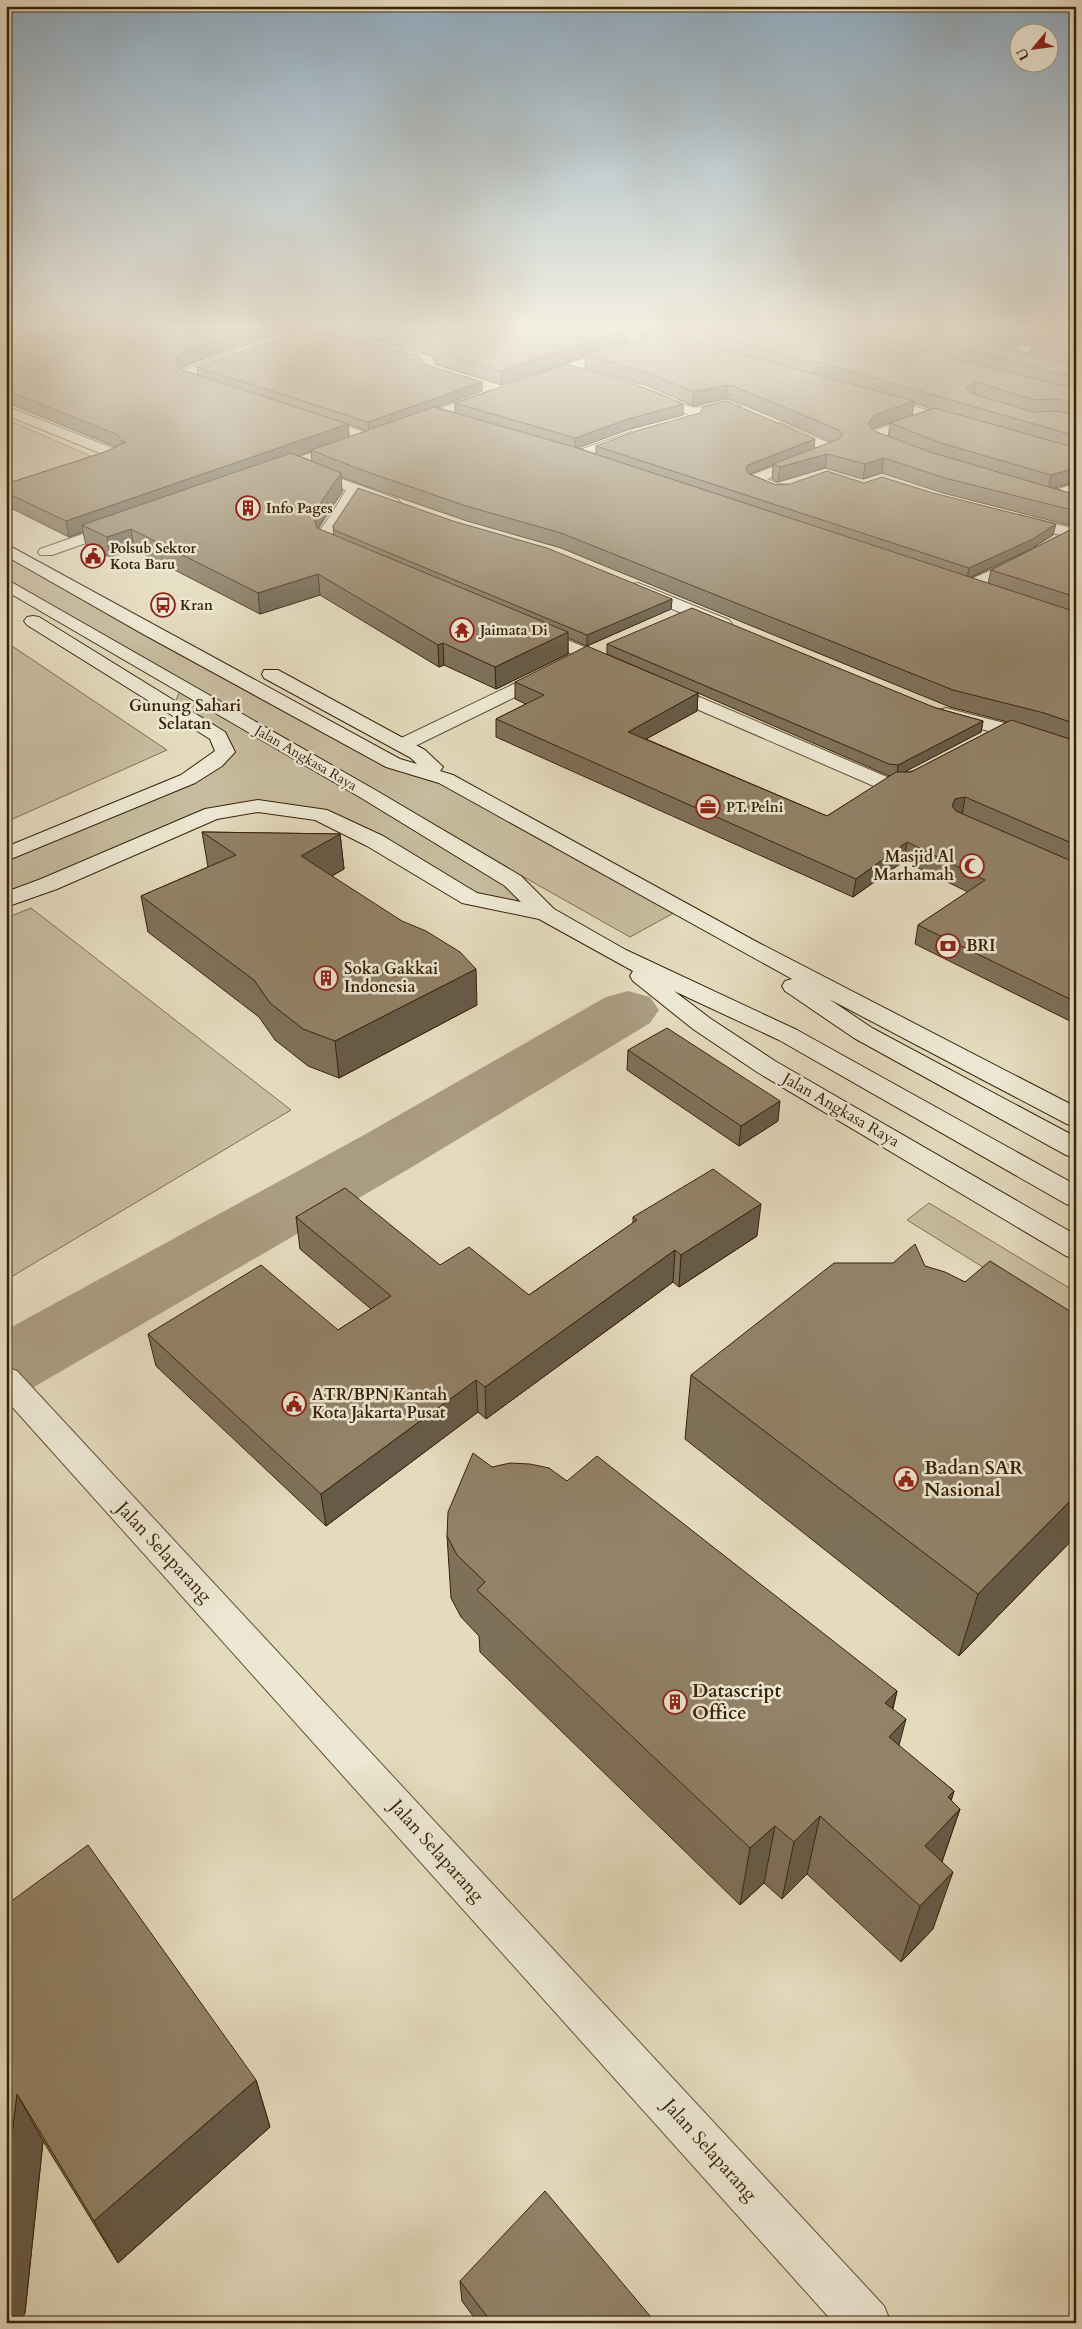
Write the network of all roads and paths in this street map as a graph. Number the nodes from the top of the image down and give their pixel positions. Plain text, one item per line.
1 (72, 437) edge
2 (372, 437) edge
3 (631, 437) edge
4 (802, 437) edge
5 (875, 437) edge
6 (350, 445) edge
7 (557, 451) edge
8 (915, 455) edge
9 (576, 456) junction
10 (313, 458) edge
11 (595, 462) edge
12 (76, 471) edge
13 (802, 482) edge
14 (1076, 487) edge
15 (354, 489) junction
16 (1031, 492) edge
17 (1049, 497) junction
18 (1076, 504) edge
19 (407, 508) edge
20 (1002, 515) edge
21 (138, 520) edge
22 (6, 530) edge
23 (1073, 534) edge
24 (1054, 543) edge
25 (6, 549) edge
26 (46, 552) junction
27 (1038, 554) edge
28 (368, 561) edge
29 (72, 566) dead end
30 (950, 581) edge
31 (6, 584) edge
32 (627, 584) edge
33 (968, 587) junction
34 (986, 593) edge
35 (15, 610) dead end
36 (689, 610) junction
37 (664, 621) edge
38 (516, 624) edge
39 (742, 632) edge
40 (613, 644) edge
41 (82, 651) junction
42 (587, 654) junction
43 (130, 656) junction
44 (252, 664) dead end
45 (182, 687) junction
46 (173, 706) junction
47 (933, 709) edge
48 (1005, 729) junction
49 (978, 743) edge
50 (402, 745) junction
51 (1076, 752) edge
52 (935, 766) edge
53 (446, 779) junction
54 (6, 855) edge
55 (6, 900) edge
56 (546, 914) junction
57 (747, 946) junction
58 (618, 955) junction
59 (1076, 1118) edge
60 (1076, 1149) edge
61 (1076, 1197) edge
62 (1076, 1249) edge
63 (11, 1384) edge
64 (867, 2323) edge

1 - 12 street
2 - 6 street
3 - 9 street
4 - 13 street
5 - 8 street
7 - 9 street
9 - 11 street
10 - 15 street
14 - 17 street
15 - 19 street
15 - 28 street
16 - 17 street
17 - 18 street
20 - 23 street
21 - 26 street
22 - 26 street
23 - 24 street
25 - 53 street
26 - 29 street
27 - 33 street
30 - 33 street
31 - 43 street, Jalan Angkasa Raya
32 - 36 street
33 - 34 street
35 - 41 street
36 - 37 street
36 - 39 street
38 - 42 street
40 - 42 street
41 - 43 street
41 - 46 street
42 - 50 street
42 - 52 street
43 - 45 street, Jalan Angkasa Raya
44 - 50 street
45 - 46 street
45 - 56 street, Jalan Angkasa Raya
46 - 54 street
47 - 48 street
48 - 49 street
48 - 51 street
50 - 53 street
53 - 57 street
55 - 56 street, Jalan Angkasa Raya
56 - 58 street, Jalan Angkasa Raya
57 - 59 street
57 - 60 street
58 - 61 street, Jalan Angkasa Raya
58 - 62 street, Jalan Angkasa Raya
63 - 64 street, Jalan Selaparang

